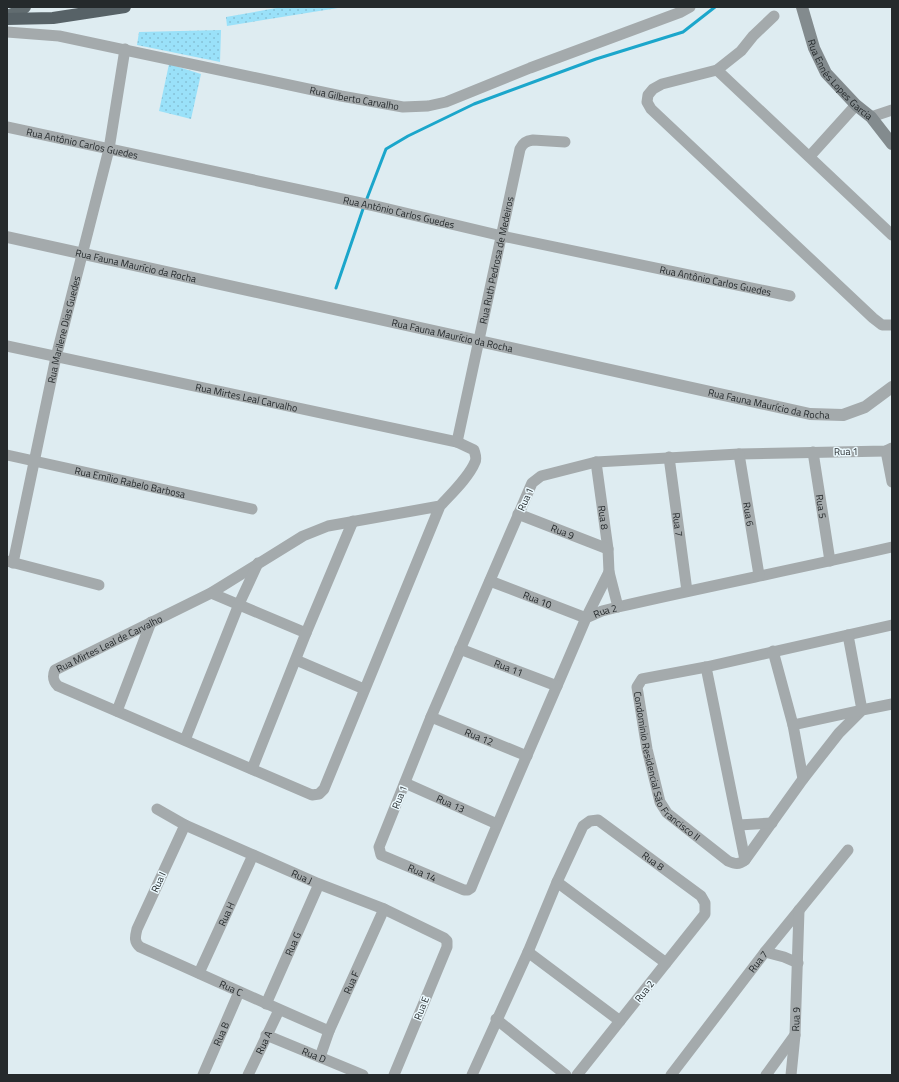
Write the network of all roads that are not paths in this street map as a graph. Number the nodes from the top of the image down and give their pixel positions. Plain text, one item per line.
1 (25, 7) edge
2 (126, 7) edge
3 (690, 7) edge
4 (802, 7) edge
5 (774, 16) dead end
6 (7, 18) edge
7 (7, 32) edge
8 (125, 49) junction
9 (717, 70) junction
10 (856, 105) junction
11 (892, 110) edge
12 (871, 117) junction
13 (7, 127) edge
14 (565, 142) dead end
15 (892, 144) edge
16 (109, 149) junction
17 (810, 156) junction
18 (892, 235) edge
19 (502, 236) junction
20 (7, 237) edge
21 (82, 253) junction
22 (790, 296) dead end
23 (892, 325) edge
24 (478, 340) junction
25 (7, 346) edge
26 (56, 357) junction
27 (892, 388) edge
28 (457, 442) junction
29 (889, 450) edge
30 (813, 452) junction
31 (739, 454) junction
32 (7, 455) edge
33 (669, 457) junction
34 (35, 461) junction
35 (476, 461) joint
36 (596, 462) junction
37 (892, 482) edge
38 (440, 506) junction
39 (252, 509) dead end
40 (518, 514) junction
41 (353, 521) junction
42 (892, 547) edge
43 (608, 549) junction
44 (10, 562) edge
45 (830, 562) junction
46 (258, 563) junction
47 (609, 572) junction
48 (759, 575) junction
49 (490, 581) junction
50 (99, 585) dead end
51 (687, 591) junction
52 (211, 593) junction
53 (239, 604) junction
54 (618, 607) junction
55 (586, 618) junction
56 (151, 622) junction
57 (892, 625) edge
58 (306, 633) junction
59 (848, 636) junction
60 (460, 649) junction
61 (773, 651) junction
62 (296, 660) junction
63 (706, 666) junction
64 (557, 686) junction
65 (364, 689) junction
66 (892, 704) edge
67 (862, 710) junction
68 (117, 711) junction
69 (431, 717) junction
70 (793, 726) junction
71 (185, 740) junction
72 (527, 756) junction
73 (252, 770) junction
74 (803, 779) junction
75 (405, 783) junction
76 (157, 809) dead end
77 (772, 822) junction
78 (497, 824) junction
79 (184, 825) junction
80 (738, 825) junction
81 (848, 850) dead end
82 (380, 852) joint
83 (253, 855) junction
84 (745, 860) junction
85 (557, 882) junction
86 (319, 884) junction
87 (468, 890) joint
88 (705, 903) joint
89 (384, 909) junction
90 (799, 910) junction
91 (135, 941) joint
92 (447, 942) joint
93 (528, 952) junction
94 (765, 952) junction
95 (666, 963) junction
96 (798, 963) junction
97 (199, 973) junction
98 (239, 992) junction
99 (266, 1004) junction
100 (279, 1010) junction
101 (496, 1020) junction
102 (620, 1021) junction
103 (329, 1032) junction
104 (266, 1035) junction
105 (795, 1035) junction
106 (320, 1057) junction
107 (203, 1075) edge
108 (248, 1075) edge
109 (363, 1075) edge
110 (394, 1075) edge
111 (472, 1075) edge
112 (566, 1075) edge
113 (577, 1075) edge
114 (671, 1075) edge
115 (766, 1075) edge
116 (791, 1075) edge

1 - 6 highway
2 - 6 highway
3 - 8 street, Rua Gilberto Carvalho
4 - 10 main road, Rua Ennês Lopes Garcia
5 - 9 street
7 - 8 street, Rua Gilberto Carvalho
8 - 16 street, Rua Marilene Dias Guedes
9 - 17 street
9 - 23 street
10 - 12 main road, Rua Ennês Lopes Garcia
10 - 17 street
11 - 12 street
12 - 15 main road, Rua Ennês Lopes Garcia
13 - 16 street, Rua Antônio Carlos Guedes
14 - 19 street, Rua Ruth Pedrosa de Medeiros
16 - 19 street, Rua Antônio Carlos Guedes
16 - 21 street, Rua Marilene Dias Guedes
17 - 18 street
19 - 22 street, Rua Antônio Carlos Guedes
19 - 24 street, Rua Ruth Pedrosa de Medeiros
20 - 21 street, Rua Fauna Maurício da Rocha
21 - 24 street, Rua Fauna Maurício da Rocha
21 - 26 street, Rua Marilene Dias Guedes
24 - 27 street, Rua Fauna Maurício da Rocha
24 - 28 street, Rua Ruth Pedrosa de Medeiros
25 - 26 street, Rua Mirtes Leal Carvalho
26 - 28 street, Rua Mirtes Leal Carvalho
26 - 34 street, Rua Marilene Dias Guedes
28 - 35 street, Rua Mirtes Leal Carvalho
29 - 30 street, Rua 1
29 - 37 street
30 - 31 street, Rua 1
30 - 45 street, Rua 5
31 - 33 street, Rua 1
31 - 48 street, Rua 6
32 - 34 street, Rua Emílio Rabelo Barbosa
33 - 36 street, Rua 1
33 - 51 street, Rua 7
34 - 39 street, Rua Emílio Rabelo Barbosa
34 - 44 street, Rua Marilene Dias Guedes
35 - 38 street, Rua Mirtes Leal de Carvalho
36 - 40 street, Rua 1
36 - 43 street, Rua 8
38 - 41 street, Rua Mirtes Leal de Carvalho
38 - 65 street, Rua Mirtes Leal de Carvalho
40 - 43 street, Rua 9
40 - 49 street, Rua 1
41 - 46 street, Rua Mirtes Leal de Carvalho
41 - 58 street
42 - 45 street, Rua 2
43 - 47 street, Rua 8
44 - 50 street
45 - 48 street, Rua 2
46 - 52 street, Rua Mirtes Leal de Carvalho
46 - 53 street
47 - 54 street, Rua 8
47 - 55 street, Rua 8
48 - 51 street, Rua 2
49 - 55 street, Rua 10
49 - 60 street, Rua 1
51 - 54 street, Rua 2
52 - 53 street
52 - 56 street, Rua Mirtes Leal de Carvalho
53 - 58 street
53 - 71 street
54 - 55 street, Rua 2
55 - 64 street, Rua 2
56 - 68 street
56 - 68 street, Rua Mirtes Leal de Carvalho
57 - 59 street, Condominio Residencial São Francisco II
58 - 62 street
59 - 61 street, Condominio Residencial São Francisco II
59 - 67 street
60 - 64 street, Rua 11
60 - 69 street, Rua 1
61 - 63 street, Condominio Residencial São Francisco II
61 - 70 street
62 - 65 street
62 - 73 street
63 - 80 street
63 - 84 street, Condominio Residencial São Francisco II
64 - 72 street, Rua 2
65 - 73 street, Rua Mirtes Leal de Carvalho
66 - 67 street
67 - 70 street
67 - 74 street
68 - 71 street, Rua Mirtes Leal de Carvalho
69 - 72 street, Rua 12
69 - 75 street, Rua 1
70 - 74 street
71 - 73 street, Rua Mirtes Leal de Carvalho
72 - 78 street, Rua 2
74 - 77 street
75 - 78 street, Rua 13
75 - 82 street, Rua 1
76 - 79 street, Rua J
77 - 80 street
77 - 84 street
78 - 87 street, Rua 2
79 - 83 street, Rua J
79 - 91 street, Rua I
80 - 84 street
81 - 90 street, Rua 7
82 - 87 street, Rua 14
83 - 86 street, Rua J
83 - 97 street, Rua H
85 - 88 street, Rua 8
85 - 93 street
85 - 95 street
86 - 89 street, Rua J
86 - 99 street, Rua G
88 - 95 street, Rua 2
89 - 92 street, Rua J
89 - 103 street, Rua F
90 - 94 street, Rua 7
90 - 96 street, Rua 9
91 - 97 street, Rua C
92 - 110 street, Rua E
93 - 101 street
93 - 102 street
94 - 96 street
94 - 114 street, Rua 7
95 - 102 street, Rua 2
96 - 105 street, Rua 9
97 - 98 street, Rua C
98 - 99 street, Rua C
98 - 107 street, Rua B
99 - 100 street, Rua C
100 - 103 street, Rua C
100 - 104 street, Rua A
101 - 111 street
101 - 112 street
102 - 113 street, Rua 2
103 - 106 street, Rua F
104 - 106 street, Rua D
104 - 108 street, Rua A
105 - 115 street
105 - 116 street, Rua 9
106 - 109 street, Rua D

